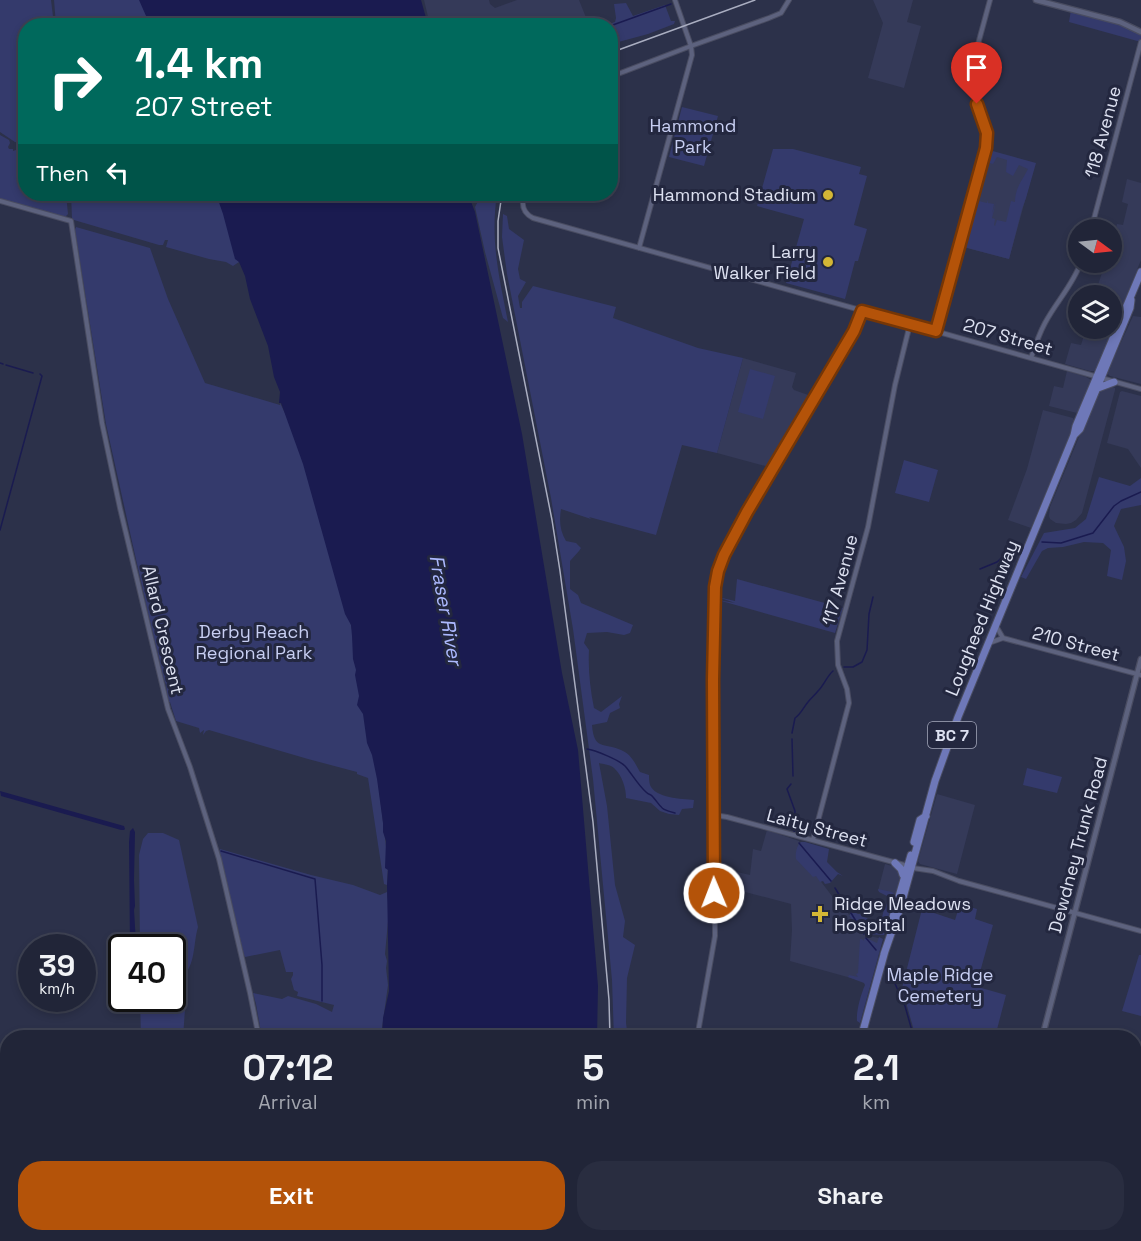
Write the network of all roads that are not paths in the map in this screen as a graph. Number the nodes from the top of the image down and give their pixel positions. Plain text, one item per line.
1 (675, 0) edge
2 (789, 0) edge
3 (990, 0) edge
4 (1036, 0) edge
5 (1141, 32) edge
6 (1141, 42) edge
7 (691, 46) junction
8 (682, 50) junction
9 (691, 57) junction
10 (618, 74) edge
11 (0, 201) edge
12 (522, 201) edge
13 (1093, 219) edge
14 (639, 248) junction
15 (1141, 272) edge
16 (1076, 273) edge
17 (862, 311) junction
18 (910, 324) junction
19 (936, 331) junction
20 (1031, 358) junction
21 (1099, 377) junction
22 (1114, 382) junction
23 (1098, 388) junction
24 (1141, 389) edge
25 (1074, 435) junction
26 (996, 626) junction
27 (1003, 638) junction
28 (988, 644) junction
29 (1141, 659) edge
30 (1139, 675) edge
31 (714, 815) junction
32 (813, 840) junction
33 (895, 863) junction
34 (911, 867) junction
35 (903, 878) junction
36 (1074, 912) junction
37 (1141, 931) edge
38 (884, 954) junction
39 (257, 1030) edge
40 (698, 1030) edge
41 (863, 1030) edge
42 (1044, 1030) edge

1 - 7 street
2 - 7 street
3 - 19 street
4 - 5 main road
6 - 13 street, 118 Avenue
7 - 8 street
7 - 9 street
8 - 9 street
8 - 10 street
9 - 14 street
11 - 39 street, Allard Crescent
12 - 14 street, 207 Street
14 - 17 street, 207 Street
15 - 21 highway, Lougheed Highway / BC 7
16 - 20 street
17 - 18 street, 207 Street
17 - 31 street
18 - 19 street, 207 Street
18 - 32 street, 117 Avenue
19 - 20 street, 207 Street
20 - 21 street, 207 Street
21 - 22 street, 207 Street
21 - 23 highway, Lougheed Highway / BC 7
21 - 25 highway, Lougheed Highway / BC 7
22 - 23 highway
22 - 24 street, 207 Street
23 - 25 highway, Lougheed Highway / BC 7
25 - 26 highway, Lougheed Highway / BC 7
26 - 27 street
26 - 28 highway, Lougheed Highway / BC 7
27 - 28 street
27 - 30 street, 210 Street
28 - 34 highway, Lougheed Highway / BC 7
29 - 30 main road, Dewdney Trunk Road
30 - 36 main road, Dewdney Trunk Road
31 - 32 street, Laity Street
31 - 40 street
32 - 33 street, Laity Street
33 - 34 street, Laity Street
33 - 35 highway
34 - 35 highway, Lougheed Highway / BC 7
34 - 36 street, Laity Street
34 - 38 highway, Lougheed Highway / BC 7
35 - 38 highway, Lougheed Highway / BC 7
36 - 37 street, Laity Street
36 - 42 main road, Dewdney Trunk Road
38 - 41 highway, Lougheed Highway / BC 7

